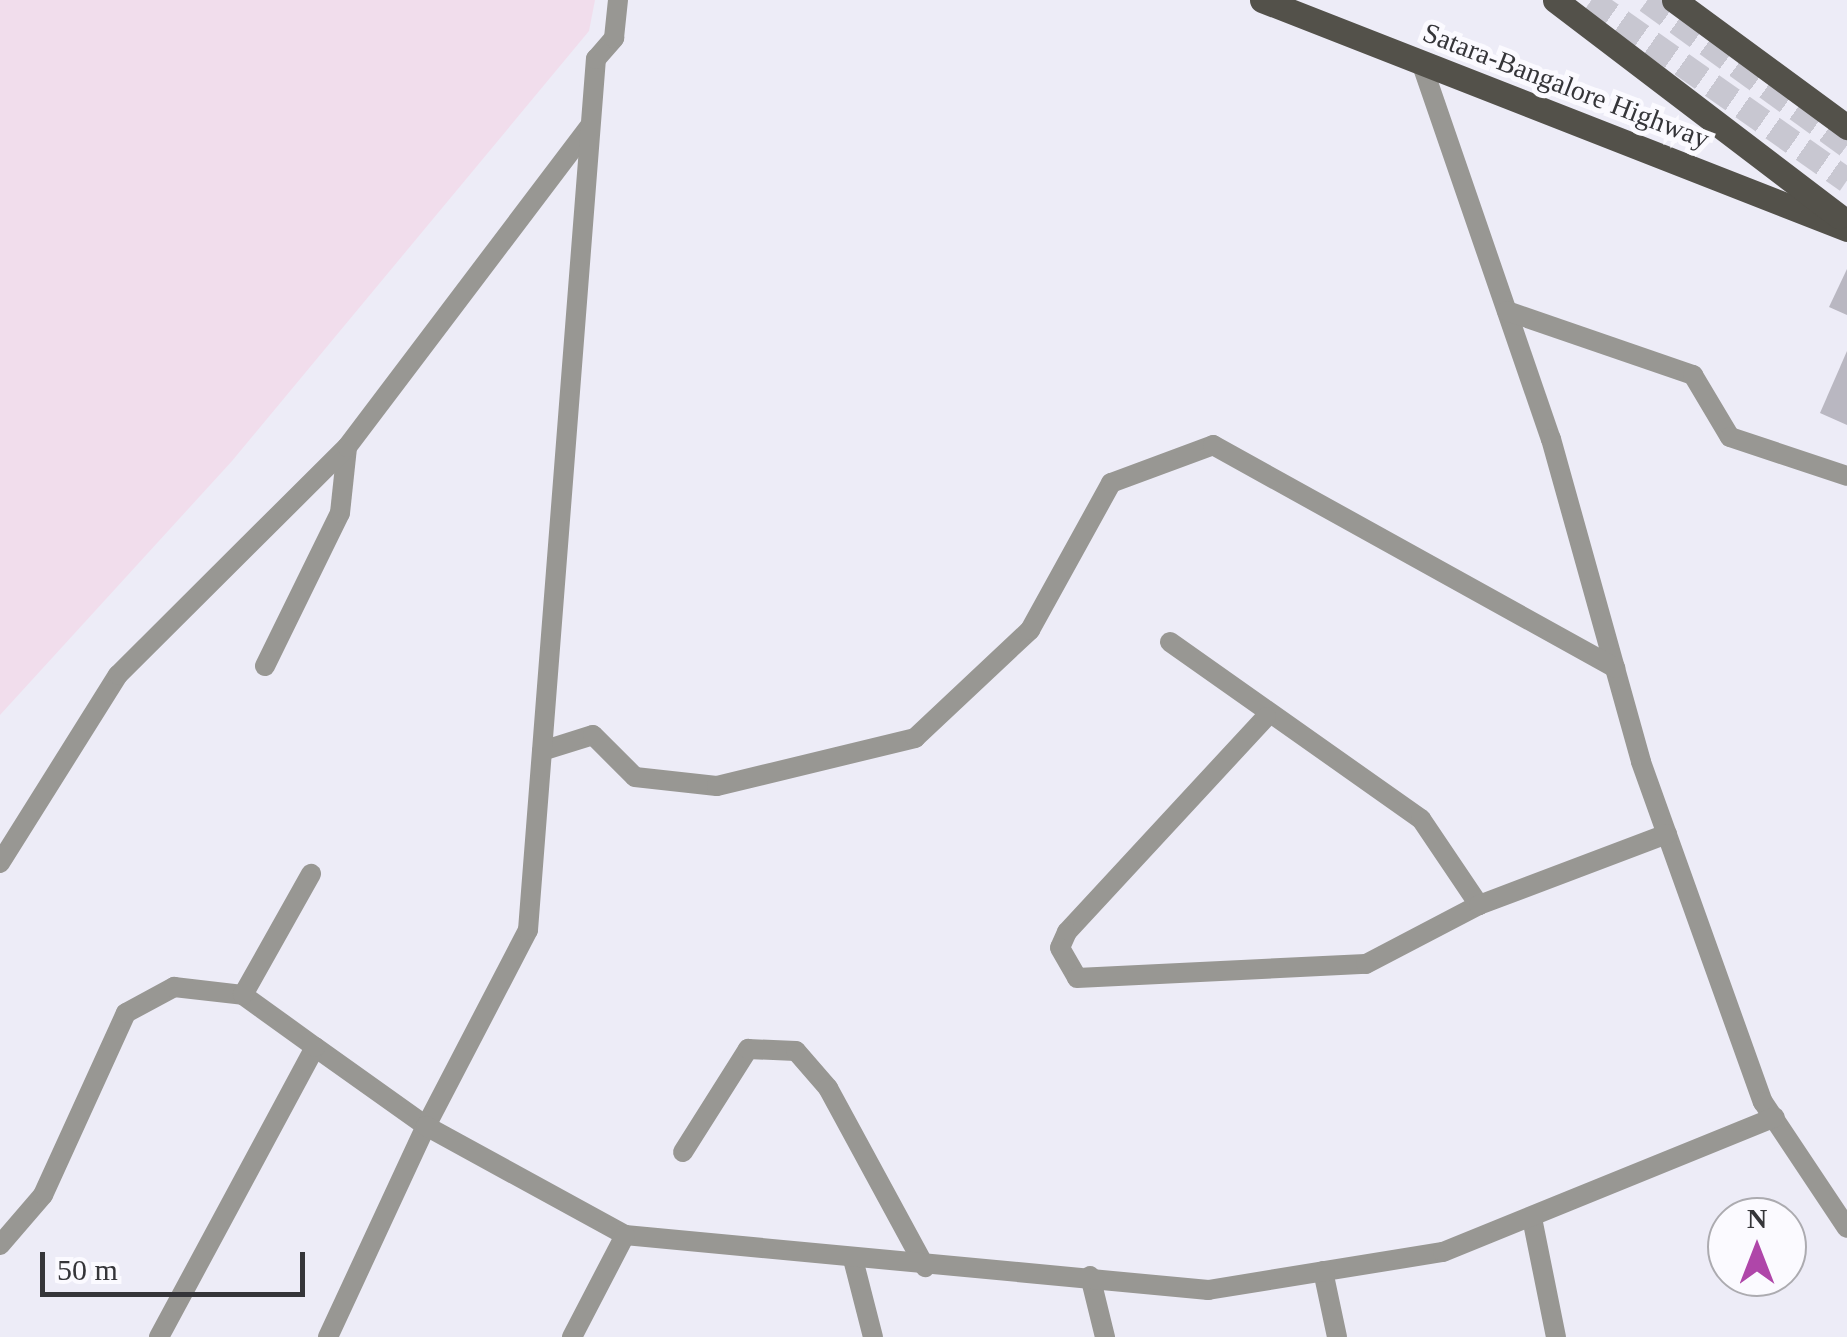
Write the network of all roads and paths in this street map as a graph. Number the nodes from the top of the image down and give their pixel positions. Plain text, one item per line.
1 (618, 0) edge
2 (1262, 0) edge
3 (1555, 0) edge
4 (1674, 0) edge
5 (1422, 62) junction
6 (590, 125) junction
7 (1847, 126) edge
8 (1847, 226) edge
9 (1507, 311) junction
10 (346, 447) junction
11 (1847, 476) edge
12 (1170, 642) dead end
13 (265, 666) dead end
14 (1615, 668) junction
15 (1266, 717) junction
16 (542, 751) junction
17 (1667, 834) junction
18 (0, 863) edge
19 (311, 874) dead end
20 (1479, 905) junction
21 (243, 995) junction
22 (315, 1047) junction
23 (1775, 1117) junction
24 (426, 1126) junction
25 (683, 1152) dead end
26 (1532, 1218) junction
27 (1847, 1228) edge
28 (625, 1235) junction
29 (0, 1245) edge
30 (854, 1263) junction
31 (925, 1267) junction
32 (1323, 1271) junction
33 (1090, 1276) junction
34 (159, 1337) edge
35 (328, 1337) edge
36 (572, 1337) edge
37 (872, 1337) edge
38 (1105, 1337) edge
39 (1337, 1337) edge
40 (1556, 1337) edge

1 - 6 street
2 - 5 main road, Satara-Bangalore Highway
3 - 8 main road, Satara-Bangalore Highway
4 - 7 main road
5 - 8 main road, Satara-Bangalore Highway
5 - 9 street
6 - 10 street
6 - 16 street
9 - 11 street
9 - 14 street
10 - 13 street
10 - 18 street
12 - 15 street
14 - 16 street
14 - 17 street
15 - 20 street
15 - 20 street
16 - 24 street
17 - 20 street
17 - 23 street
19 - 21 street
21 - 22 street
21 - 29 street
22 - 24 street
22 - 34 street
23 - 26 street
23 - 27 street
24 - 28 street
24 - 35 street
25 - 31 street
26 - 32 street
26 - 40 street
28 - 30 street
28 - 36 street
30 - 31 street
30 - 37 street
31 - 33 street
32 - 33 street
32 - 39 street
33 - 38 street

